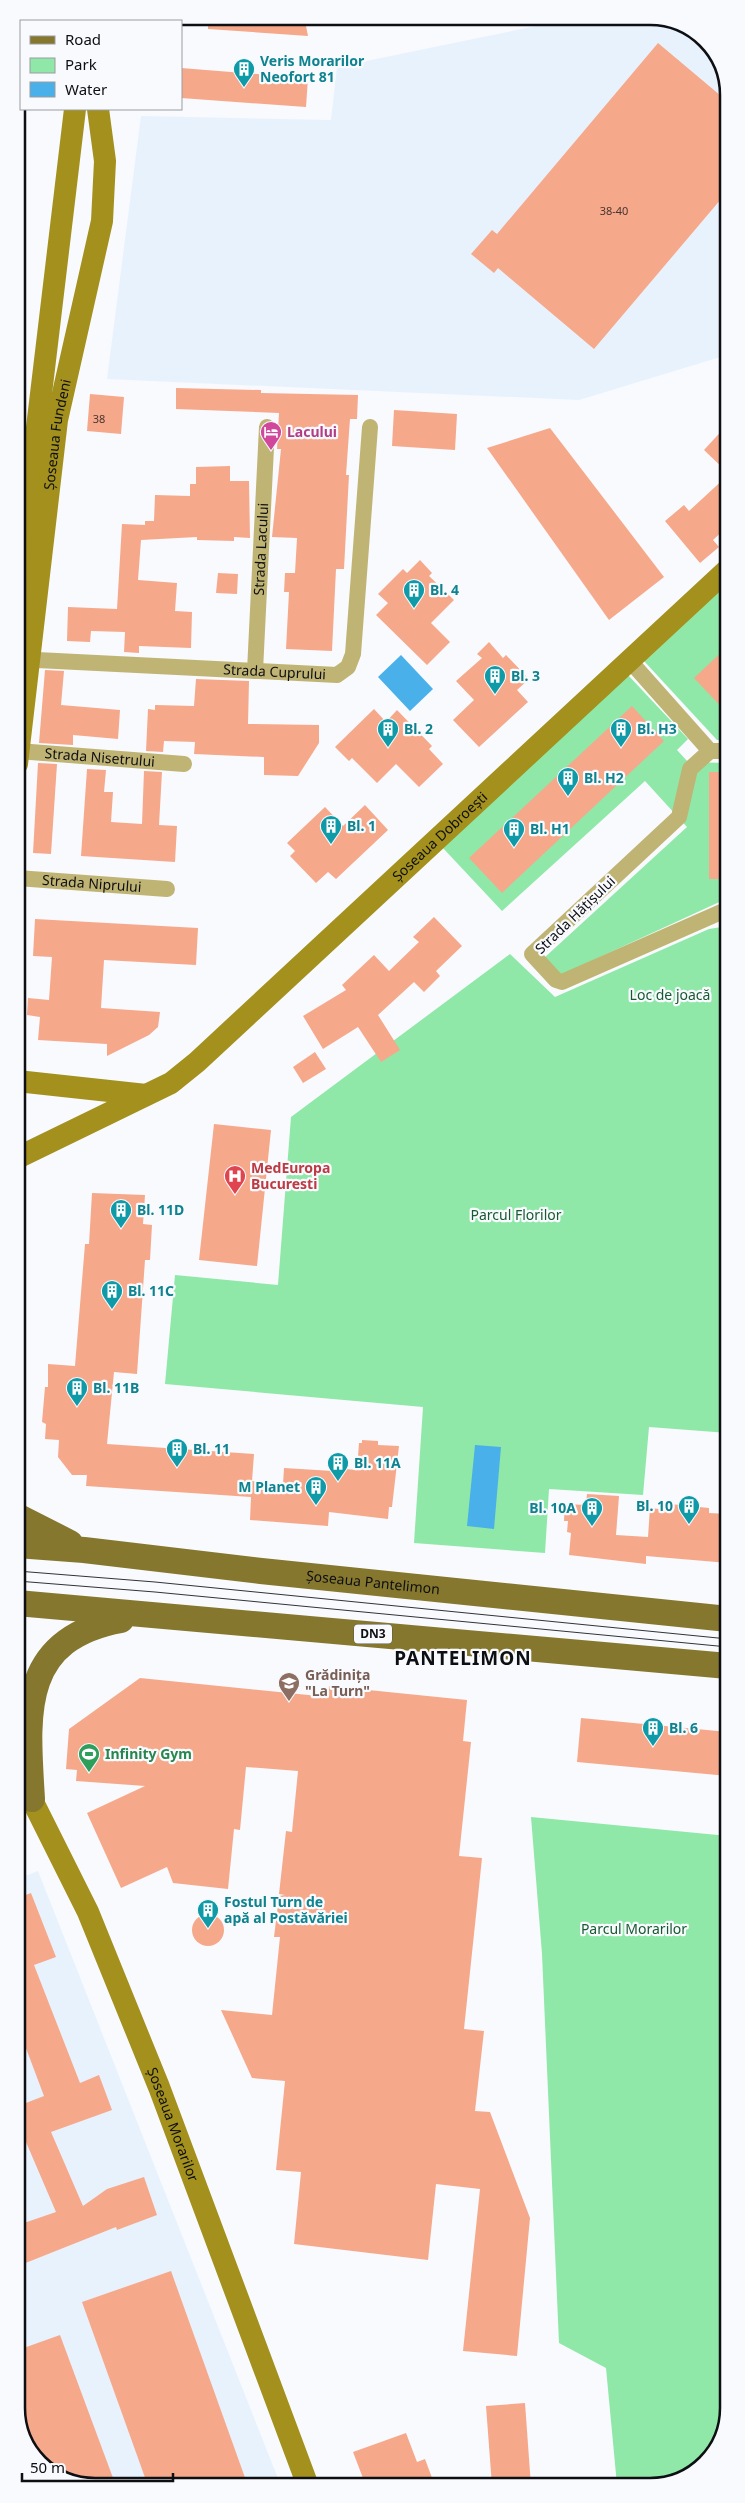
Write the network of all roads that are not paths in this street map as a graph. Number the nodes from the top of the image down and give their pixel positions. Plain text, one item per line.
1 (75, 110) edge
2 (98, 110) edge
3 (267, 427) dead end
4 (370, 427) dead end
5 (25, 528) edge
6 (720, 576) edge
7 (25, 639) edge
8 (25, 659) edge
9 (630, 661) junction
10 (255, 671) junction
11 (710, 751) junction
12 (720, 751) edge
13 (25, 757) edge
14 (184, 764) dead end
15 (25, 879) edge
16 (167, 889) dead end
17 (720, 913) edge
18 (25, 1083) edge
19 (146, 1095) junction
20 (25, 1154) edge
21 (25, 1520) edge
22 (25, 1546) edge
23 (84, 1550) junction
24 (25, 1604) edge
25 (145, 1615) junction
26 (720, 1618) edge
27 (720, 1665) edge
28 (25, 1786) edge
29 (32, 1799) junction
30 (305, 2478) edge

1 - 5 main road, Șoseaua Fundeni
2 - 7 main road, Șoseaua Fundeni
3 - 10 street, Strada Lacului
4 - 10 street, Strada Cuprului
6 - 9 main road, Șoseaua Dobroești
8 - 10 street, Strada Cuprului
9 - 11 street
9 - 19 main road, Șoseaua Dobroești
11 - 12 street
11 - 17 street, Strada Hățișului
13 - 14 street, Strada Nisetrului
15 - 16 street, Strada Niprului
18 - 19 main road
19 - 20 main road, Șoseaua Dobroești
21 - 23 main road
22 - 23 main road, Șoseaua Pantelimon
23 - 26 main road, Șoseaua Pantelimon
24 - 25 main road, DN3
25 - 27 main road, DN3
25 - 29 main road
28 - 29 main road, Șoseaua Morarilor
29 - 30 main road, Șoseaua Morarilor

